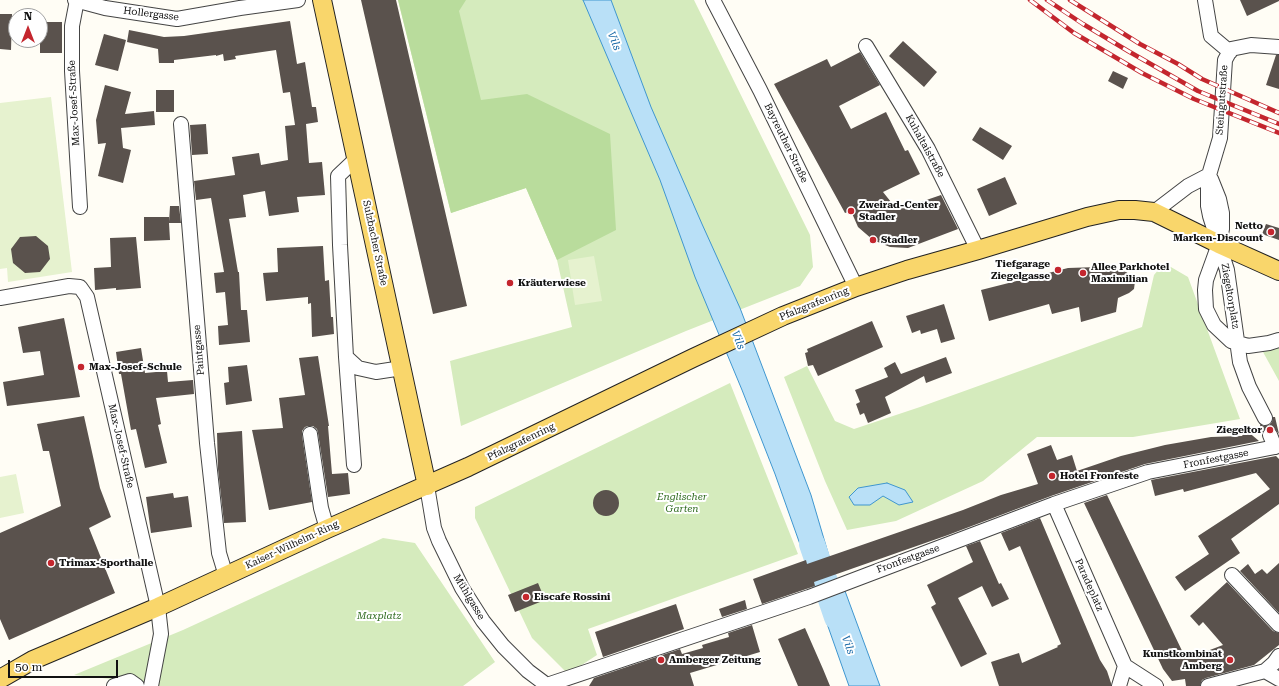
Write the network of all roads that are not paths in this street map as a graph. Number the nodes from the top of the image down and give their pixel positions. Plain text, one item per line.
1 (76, 0) edge
2 (298, 0) edge
3 (322, 0) edge
4 (713, 0) edge
5 (1204, 0) edge
6 (238, 4) edge
7 (866, 46) dead end
8 (1279, 47) edge
9 (1230, 52) junction
10 (181, 124) dead end
11 (357, 158) junction
12 (1209, 175) junction
13 (80, 207) dead end
14 (1154, 212) junction
15 (1219, 244) junction
16 (978, 250) junction
17 (1279, 271) edge
18 (856, 287) junction
19 (0, 298) edge
20 (1279, 340) edge
21 (1238, 344) junction
22 (346, 357) junction
23 (402, 368) junction
24 (1265, 416) dead end
25 (310, 434) dead end
26 (1274, 444) edge
27 (354, 465) dead end
28 (427, 486) junction
29 (1054, 504) junction
30 (327, 529) junction
31 (1232, 575) dead end
32 (226, 576) junction
33 (158, 607) junction
34 (1279, 625) edge
35 (1279, 656) edge
36 (1125, 666) junction
37 (1265, 671) junction
38 (0, 679) edge
39 (1279, 679) edge
40 (114, 686) edge
41 (137, 686) edge
42 (151, 686) edge
43 (546, 686) edge
44 (1119, 686) edge
45 (1156, 686) edge
46 (1208, 686) edge

1 - 6 street, Hollergasse
1 - 13 street, Max-Josef-Straße
2 - 6 street, Hollergasse
3 - 11 main road, Sulzbacher Straße
4 - 18 street, Bayreuther Straße
5 - 9 street
7 - 16 street, Kuhaltaistraße
8 - 9 street, Steingutstraße
9 - 12 street, Steingutstraße
10 - 32 street, Paintgasse
11 - 22 street
11 - 23 main road, Sulzbacher Straße
12 - 14 street
12 - 15 street
14 - 15 main road, Pfalzgrafenring
14 - 16 main road, Pfalzgrafenring
15 - 17 main road, Pfalzgrafenring
15 - 21 street, Ziegeltorplatz
15 - 21 street, Ziegeltorplatz
16 - 18 main road, Pfalzgrafenring
18 - 28 main road, Pfalzgrafenring
19 - 33 street, Max-Josef-Straße
20 - 21 street
21 - 24 street, Ziegeltorplatz
22 - 23 street
22 - 27 street
23 - 28 main road, Sulzbacher Straße
25 - 30 street
26 - 29 street, Fronfestgasse
28 - 30 main road, Kaiser-Wilhelm-Ring
28 - 43 street, Mühlgasse
29 - 36 street, Paradeplatz
29 - 43 street, Fronfestgasse
30 - 32 main road, Kaiser-Wilhelm-Ring
31 - 34 street
32 - 33 main road, Kaiser-Wilhelm-Ring
33 - 38 main road, Kaiser-Wilhelm-Ring
33 - 42 street
35 - 37 street
36 - 44 street
36 - 45 street
37 - 39 street
37 - 46 street
40 - 41 street

